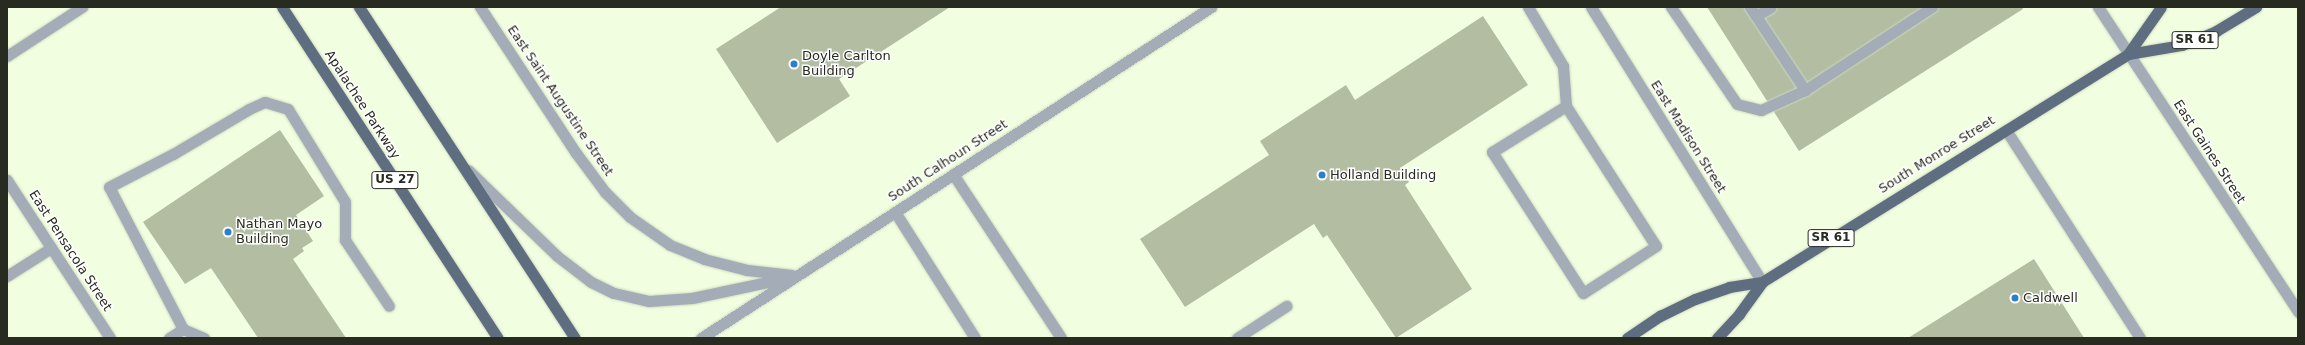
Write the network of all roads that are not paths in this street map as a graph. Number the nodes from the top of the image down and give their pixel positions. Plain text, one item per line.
1 (82, 7) edge
2 (282, 7) edge
3 (359, 7) edge
4 (480, 7) edge
5 (1211, 7) edge
6 (1528, 7) edge
7 (1591, 7) edge
8 (1671, 7) edge
9 (1770, 7) edge
10 (1932, 7) edge
11 (2098, 7) edge
12 (2161, 7) edge
13 (2256, 7) edge
14 (1753, 12) edge
15 (2128, 54) junction
16 (7, 56) edge
17 (1805, 90) junction
18 (1566, 106) junction
19 (2006, 130) junction
20 (459, 161) junction
21 (953, 174) junction
22 (7, 180) edge
23 (895, 212) junction
24 (51, 248) junction
25 (796, 275) junction
26 (7, 276) edge
27 (1762, 282) junction
28 (389, 306) dead end
29 (1286, 306) dead end
30 (2298, 312) edge
31 (183, 329) junction
32 (110, 338) edge
33 (169, 338) edge
34 (204, 338) edge
35 (498, 338) edge
36 (575, 338) edge
37 (701, 338) edge
38 (975, 338) edge
39 (1060, 338) edge
40 (1237, 338) edge
41 (1627, 338) edge
42 (1717, 338) edge
43 (2140, 338) edge

1 - 16 street
2 - 35 main road, Apalachee Parkway / US 27
3 - 20 main road
4 - 25 street, East Saint Augustine Street
5 - 21 street, South Calhoun Street
6 - 18 street
7 - 27 street, East Madison Street
8 - 17 street
9 - 14 street
10 - 17 street
11 - 15 street, East Gaines Street
12 - 15 main road, South Monroe Street / SR 61
13 - 15 main road, South Monroe Street / SR 61
14 - 17 street
15 - 19 main road, South Monroe Street / SR 61
15 - 30 street, East Gaines Street
18 - 18 street
19 - 27 main road, South Monroe Street / SR 61
19 - 43 street
20 - 25 street
20 - 36 main road
21 - 23 street, South Calhoun Street
21 - 39 street
22 - 24 street, East Pensacola Street
23 - 25 street, South Calhoun Street
23 - 38 street
24 - 26 street
24 - 32 street, East Pensacola Street
25 - 37 street, South Calhoun Street
27 - 41 main road, South Monroe Street / SR 61
27 - 42 main road, South Monroe Street / SR 61
28 - 31 street
29 - 40 street
31 - 33 street
31 - 34 street

